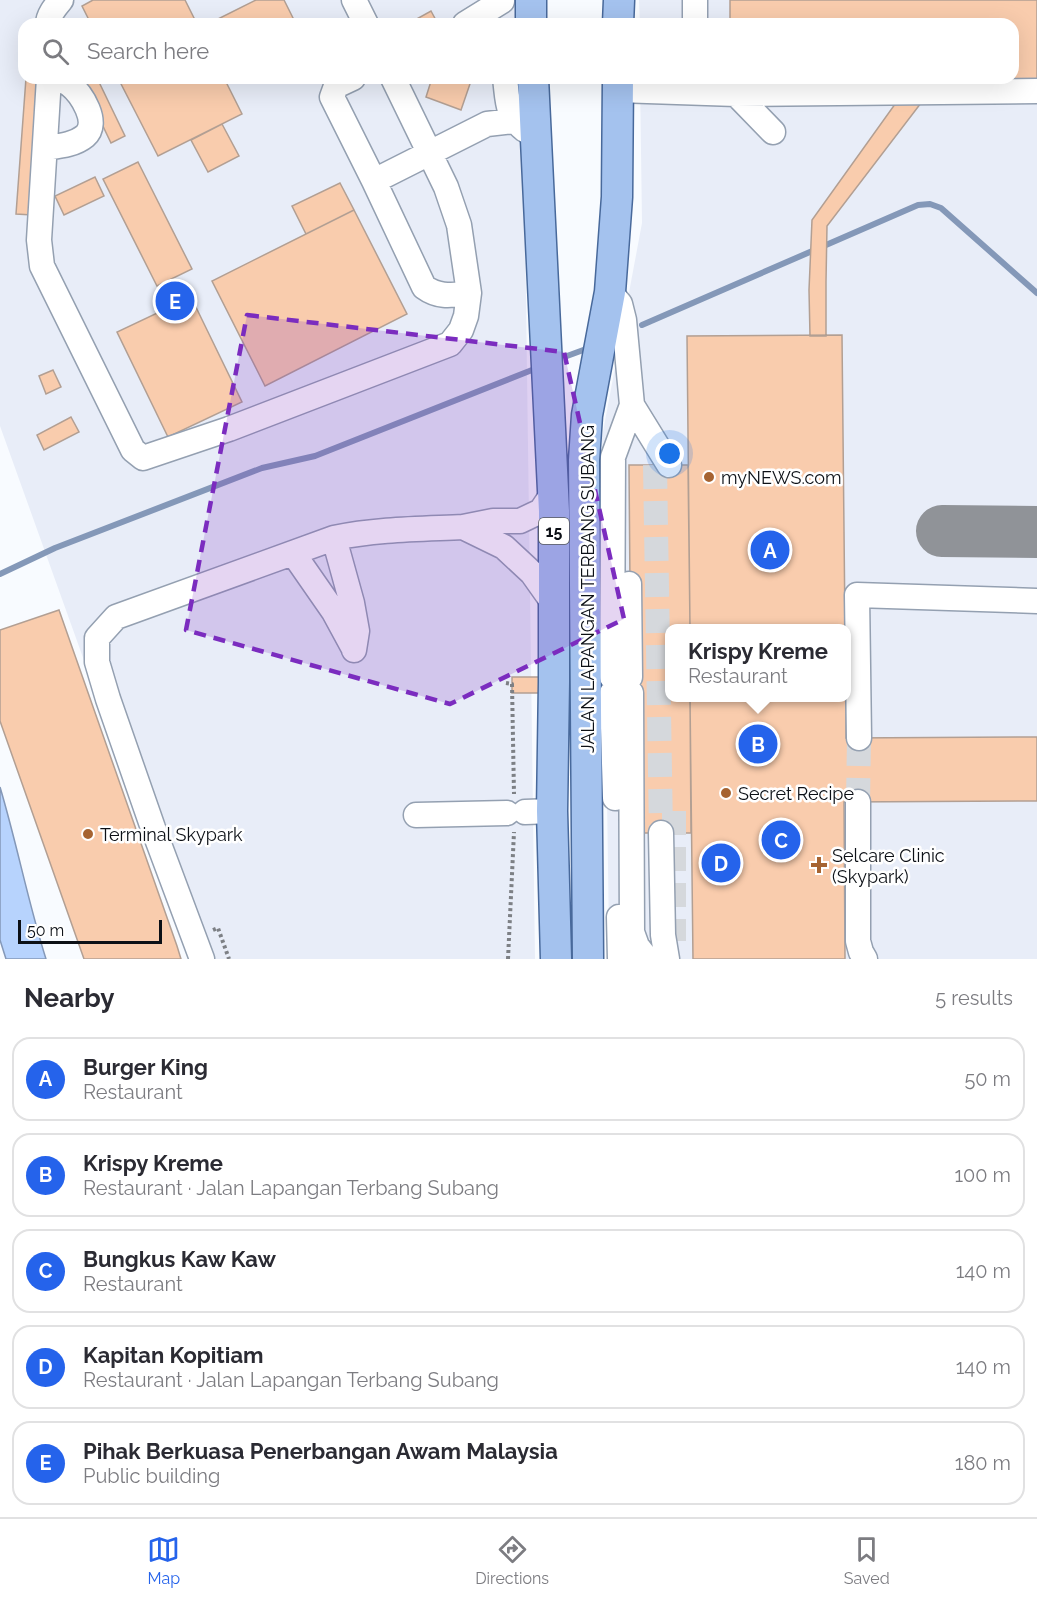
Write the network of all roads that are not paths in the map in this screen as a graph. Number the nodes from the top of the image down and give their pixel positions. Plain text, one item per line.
1 (61, 0) edge
2 (354, 0) edge
3 (531, 0) edge
4 (619, 0) edge
5 (695, 0) edge
6 (502, 8) edge
7 (49, 18) edge
8 (363, 18) edge
9 (481, 18) edge
10 (531, 18) edge
11 (618, 18) edge
12 (695, 18) edge
13 (49, 84) edge
14 (69, 84) edge
15 (340, 84) edge
16 (396, 84) edge
17 (497, 84) edge
18 (506, 84) edge
19 (530, 84) edge
20 (618, 84) edge
21 (1037, 91) edge
22 (735, 94) junction
23 (518, 128) junction
24 (773, 132) dead end
25 (45, 148) junction
26 (430, 154) junction
27 (374, 181) junction
28 (610, 292) junction
29 (469, 293) junction
30 (632, 405) junction
31 (662, 465) tunnel mouth
32 (553, 493) junction
33 (463, 527) junction
34 (334, 538) junction
35 (293, 553) junction
36 (1037, 601) edge
37 (554, 604) junction
38 (621, 685) junction
39 (859, 738) tunnel mouth
40 (858, 802) tunnel mouth
41 (528, 812) junction
42 (416, 815) dead end
43 (661, 833) tunnel mouth
44 (556, 928) junction
45 (861, 953) edge
46 (202, 959) edge
47 (552, 959) edge
48 (556, 959) edge
49 (588, 959) edge
50 (620, 959) edge
51 (647, 959) edge
52 (667, 959) edge

1 - 7 street
2 - 8 street
3 - 10 main road
4 - 11 main road
5 - 12 street
6 - 9 street
13 - 25 street
14 - 25 street
15 - 27 street
16 - 26 street
17 - 23 street
18 - 23 street
19 - 23 main road, JALAN LAPANGAN TERBANG SUBANG / 15
20 - 22 street
20 - 28 main road, JALAN LAPANGAN TERBANG SUBANG / 15
21 - 22 street
22 - 24 street
23 - 26 street
23 - 32 main road, JALAN LAPANGAN TERBANG SUBANG / 15
25 - 29 street
26 - 27 street
26 - 29 street
27 - 29 street
28 - 30 street
28 - 49 main road, JALAN LAPANGAN TERBANG SUBANG / 15
30 - 31 street
30 - 38 street
32 - 33 street
32 - 37 main road, JALAN LAPANGAN TERBANG SUBANG / 15
33 - 34 street
33 - 37 street
34 - 35 street
34 - 35 street
35 - 46 street
36 - 39 street
37 - 41 main road, JALAN LAPANGAN TERBANG SUBANG / 15
38 - 50 street
38 - 51 street
40 - 45 street
41 - 42 street
41 - 44 main road, JALAN LAPANGAN TERBANG SUBANG / 15
43 - 52 street
44 - 47 main road
44 - 48 main road, JALAN LAPANGAN TERBANG SUBANG / 15

